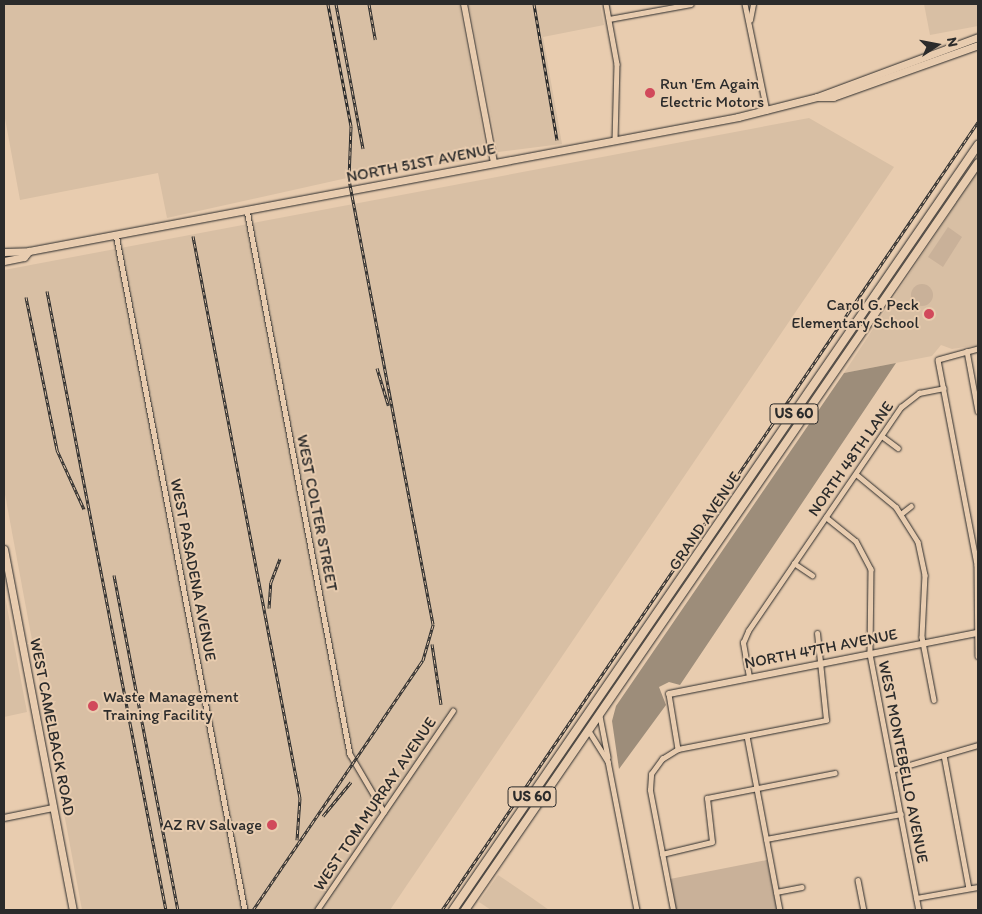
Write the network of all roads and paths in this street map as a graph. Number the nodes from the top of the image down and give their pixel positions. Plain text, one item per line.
1 (464, 4) edge
2 (606, 4) edge
3 (691, 4) edge
4 (744, 4) edge
5 (753, 4) edge
6 (609, 20) junction
7 (749, 27) junction
8 (978, 37) edge
9 (978, 45) edge
10 (817, 97) junction
11 (767, 111) junction
12 (615, 141) junction
13 (978, 145) edge
14 (494, 163) junction
15 (978, 163) edge
16 (246, 210) junction
17 (116, 234) junction
18 (4, 252) edge
19 (28, 252) junction
20 (4, 261) edge
21 (978, 349) edge
22 (967, 351) junction
23 (978, 376) edge
24 (972, 377) junction
25 (944, 388) junction
26 (978, 411) edge
27 (882, 436) junction
28 (898, 448) dead end
29 (856, 474) junction
30 (911, 506) dead end
31 (902, 513) junction
32 (826, 517) junction
33 (4, 549) edge
34 (794, 563) junction
35 (812, 575) dead end
36 (816, 633) dead end
37 (976, 634) edge
38 (923, 644) junction
39 (870, 654) junction
40 (978, 656) edge
41 (817, 664) junction
42 (749, 677) junction
43 (611, 683) junction
44 (669, 694) joint
45 (934, 700) dead end
46 (453, 711) dead end
47 (600, 716) junction
48 (590, 731) junction
49 (747, 736) junction
50 (978, 745) edge
51 (678, 749) junction
52 (944, 756) junction
53 (608, 761) junction
54 (892, 770) junction
55 (835, 773) dead end
56 (757, 788) junction
57 (53, 808) junction
58 (384, 812) junction
59 (901, 814) junction
60 (4, 818) edge
61 (766, 839) junction
62 (662, 854) junction
63 (858, 880) dead end
64 (802, 887) dead end
65 (978, 887) edge
66 (969, 888) junction
67 (776, 892) junction
68 (916, 898) junction
69 (73, 910) edge
70 (245, 910) edge
71 (317, 910) edge
72 (453, 910) edge
73 (465, 910) edge
74 (637, 910) edge
75 (673, 910) edge
76 (780, 910) edge
77 (864, 910) edge
78 (919, 910) edge

1 - 14 street
2 - 6 street
3 - 6 street
4 - 7 street
5 - 7 street
6 - 12 street
7 - 11 street
8 - 10 main road, NORTH 51ST AVENUE
9 - 10 main road, NORTH 51ST AVENUE
10 - 11 main road, NORTH 51ST AVENUE
11 - 12 main road, NORTH 51ST AVENUE
12 - 14 main road, NORTH 51ST AVENUE
13 - 43 highway, GRAND AVENUE / US 60
14 - 16 main road, NORTH 51ST AVENUE
15 - 47 highway, GRAND AVENUE / US 60
16 - 17 main road, NORTH 51ST AVENUE
16 - 58 street, WEST COLTER STREET
17 - 19 main road, NORTH 51ST AVENUE
17 - 70 street, WEST PASADENA AVENUE
18 - 19 main road, NORTH 51ST AVENUE
19 - 20 main road, NORTH 51ST AVENUE
21 - 22 street
22 - 24 street
22 - 25 street
23 - 24 street
24 - 26 street
25 - 27 street, NORTH 48TH LANE
25 - 37 street
27 - 28 street
27 - 29 street, NORTH 48TH LANE
29 - 31 street
29 - 32 street, NORTH 48TH LANE
30 - 31 street
31 - 38 street
32 - 34 street, NORTH 48TH LANE
32 - 39 street, WEST MONTEBELLO AVENUE
33 - 57 main road, WEST CAMELBACK ROAD
34 - 35 street
34 - 42 street, NORTH 48TH LANE
36 - 41 street
37 - 38 street, NORTH 47TH AVENUE
37 - 40 street
38 - 39 street, NORTH 47TH AVENUE
38 - 45 street
39 - 41 street, NORTH 47TH AVENUE
39 - 54 street, WEST MONTEBELLO AVENUE
41 - 42 street, NORTH 47TH AVENUE
41 - 49 street
42 - 44 street, NORTH 47TH AVENUE
43 - 48 highway
43 - 72 highway, GRAND AVENUE / US 60
44 - 51 street
46 - 58 street, WEST TOM MURRAY AVENUE
47 - 48 highway, GRAND AVENUE / US 60
47 - 53 street
48 - 53 street
48 - 73 highway, GRAND AVENUE / US 60
49 - 51 street
49 - 56 street
50 - 52 street
51 - 62 street
52 - 54 street
52 - 66 street
53 - 74 street
54 - 59 street, WEST MONTEBELLO AVENUE
55 - 56 street
56 - 61 street
56 - 62 street
57 - 60 street
57 - 69 main road, WEST CAMELBACK ROAD
58 - 71 street, WEST TOM MURRAY AVENUE
59 - 61 street
59 - 68 street, WEST MONTEBELLO AVENUE
61 - 67 street
62 - 75 street
63 - 77 street
64 - 67 street
65 - 66 street
66 - 68 street
67 - 76 street
68 - 78 street, WEST MONTEBELLO AVENUE

